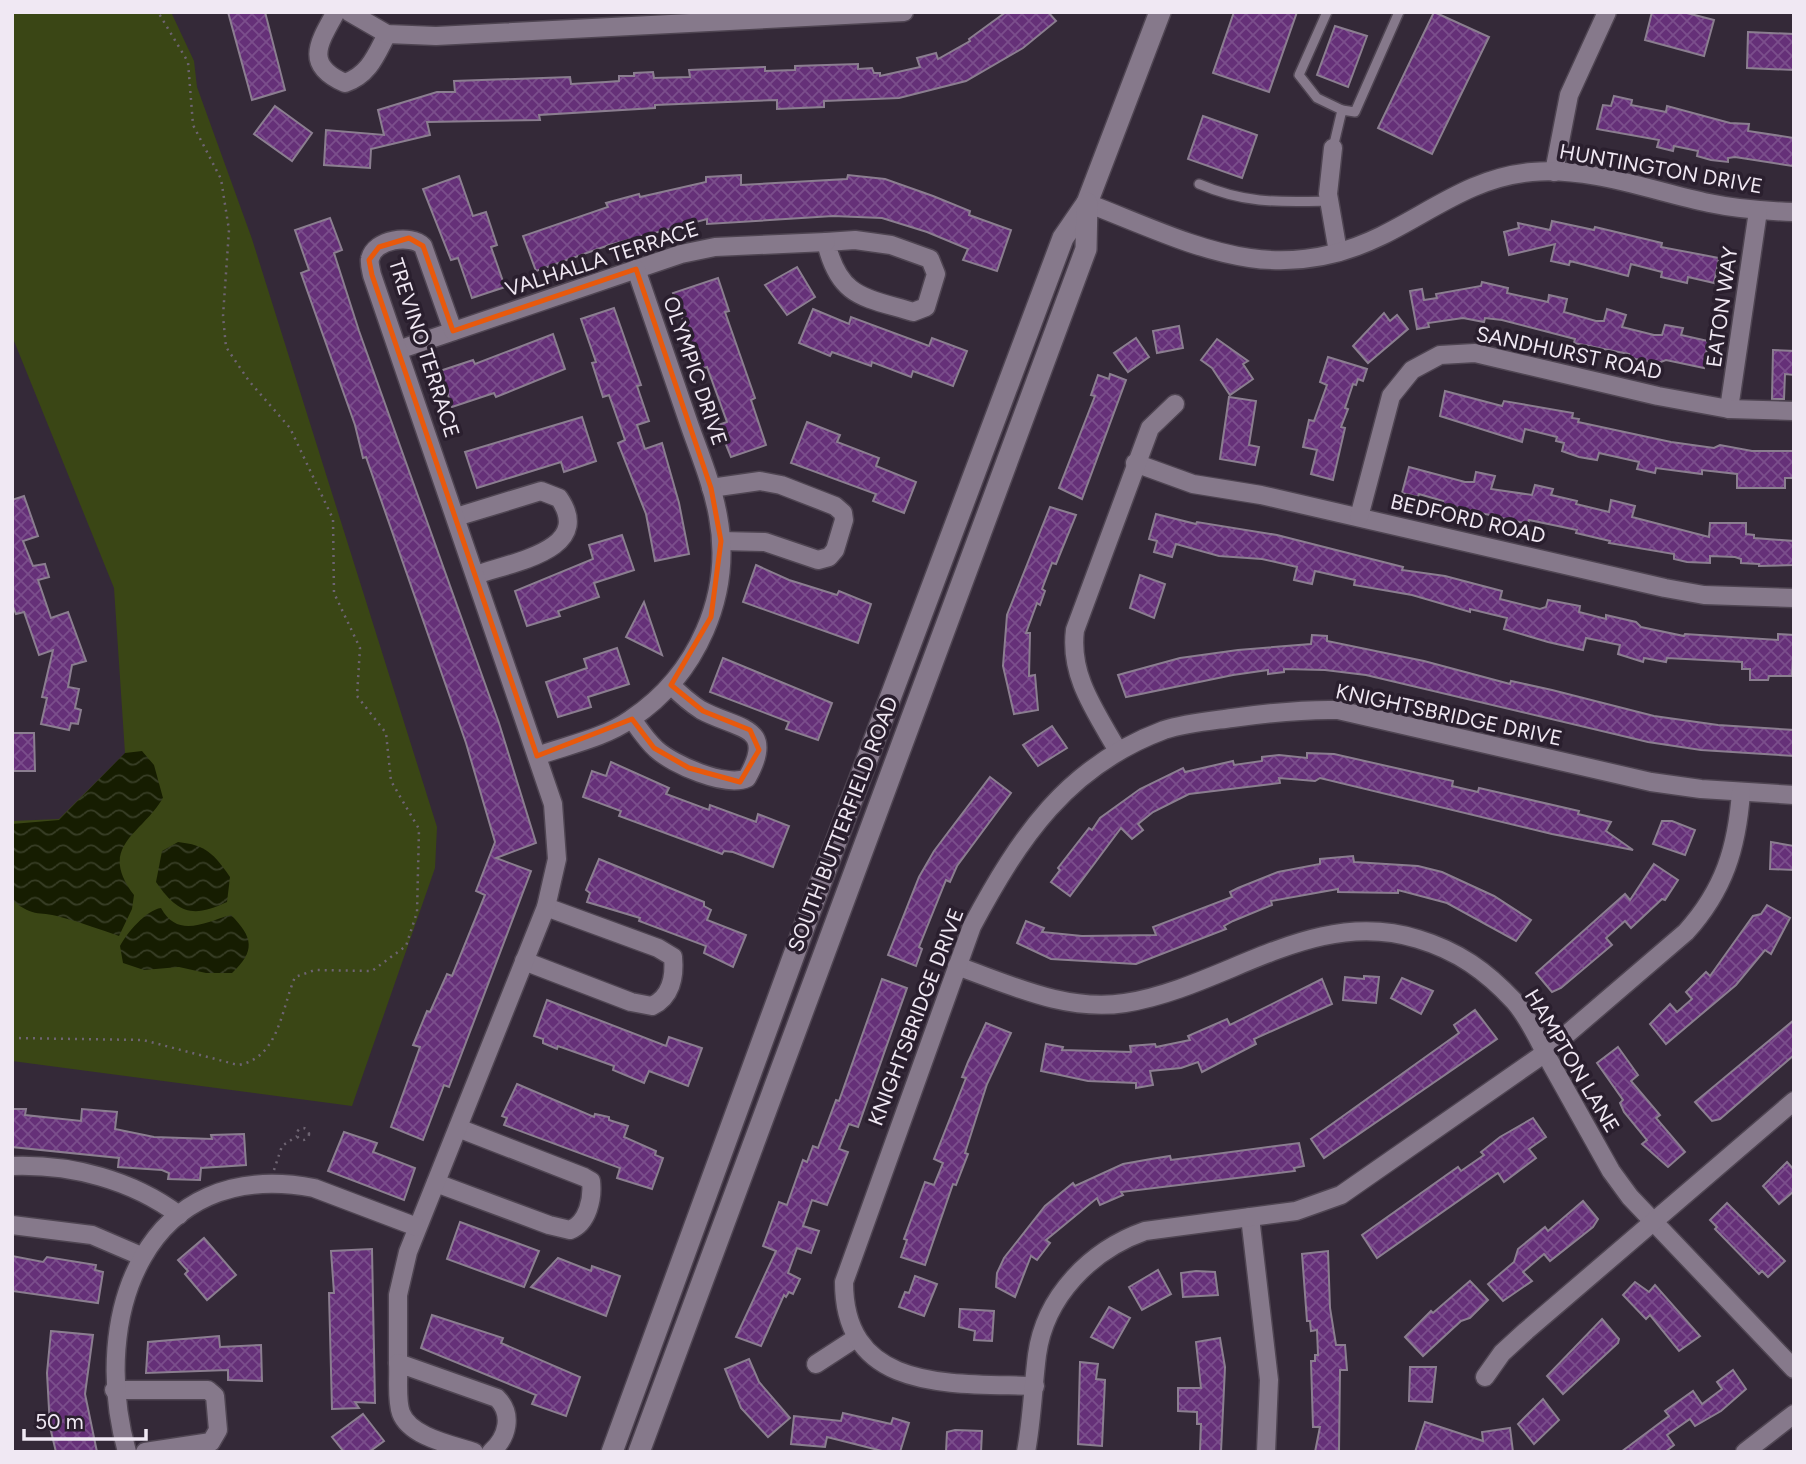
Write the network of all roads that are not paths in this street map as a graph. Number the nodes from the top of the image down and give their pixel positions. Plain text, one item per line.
1 (336, 12) edge
2 (349, 12) edge
3 (904, 12) edge
4 (1160, 12) edge
5 (1327, 12) edge
6 (1399, 12) edge
7 (1607, 12) edge
8 (785, 16) edge
9 (387, 34) junction
10 (1342, 110) junction
11 (1333, 148) joint
12 (1554, 172) junction
13 (1199, 184) dead end
14 (1329, 201) junction
15 (1087, 203) junction
16 (1758, 211) junction
17 (1794, 212) edge
18 (826, 242) junction
19 (1338, 252) junction
20 (636, 269) junction
21 (453, 331) junction
22 (398, 350) junction
23 (1175, 404) dead end
24 (1730, 409) junction
25 (1794, 411) edge
26 (1135, 463) junction
27 (711, 488) junction
28 (456, 517) junction
29 (1359, 517) junction
30 (721, 541) junction
31 (476, 575) junction
32 (1794, 598) edge
33 (670, 685) junction
34 (632, 719) junction
35 (1118, 751) junction
36 (537, 756) junction
37 (1741, 792) junction
38 (1794, 795) edge
39 (546, 907) junction
40 (524, 961) junction
41 (957, 966) junction
42 (1545, 1053) junction
43 (1794, 1101) edge
44 (458, 1128) junction
45 (12, 1166) edge
46 (436, 1183) junction
47 (179, 1214) junction
48 (1250, 1217) junction
49 (1653, 1223) junction
50 (12, 1226) edge
51 (417, 1227) junction
52 (141, 1256) junction
53 (856, 1338) junction
54 (398, 1363) junction
55 (816, 1364) dead end
56 (1794, 1369) edge
57 (1485, 1377) dead end
58 (1035, 1386) junction
59 (114, 1390) junction
60 (1794, 1414) edge
61 (127, 1452) edge
62 (145, 1452) edge
63 (474, 1452) edge
64 (491, 1452) edge
65 (612, 1452) edge
66 (639, 1452) edge
67 (1026, 1452) edge
68 (1266, 1452) edge
69 (1745, 1452) edge

1 - 9 street
2 - 9 street
3 - 8 street
4 - 15 main road, SOUTH BUTTERFIELD ROAD
5 - 10 lane
6 - 10 lane
7 - 12 street
8 - 9 street
10 - 11 lane
11 - 14 street
12 - 16 street, HUNTINGTON DRIVE
12 - 19 street, HUNTINGTON DRIVE
13 - 14 lane
14 - 19 street
15 - 19 street, HUNTINGTON DRIVE
15 - 65 main road, SOUTH BUTTERFIELD ROAD
15 - 66 main road, SOUTH BUTTERFIELD ROAD
16 - 17 street, HUNTINGTON DRIVE
16 - 24 street, EATON WAY
18 - 18 street, VALHALLA TERRACE
18 - 20 street, VALHALLA TERRACE
20 - 21 street, VALHALLA TERRACE
20 - 27 street, OLYMPIC DRIVE
21 - 22 street, VALHALLA TERRACE
21 - 22 street, TREVINO TERRACE
22 - 28 street, TREVINO TERRACE
23 - 26 street
24 - 25 street, SANDHURST ROAD
24 - 29 street, SANDHURST ROAD
26 - 29 street, BEDFORD ROAD
26 - 35 street
27 - 30 street, OLYMPIC DRIVE
27 - 30 street
28 - 31 street, TREVINO TERRACE
28 - 31 street
29 - 32 street, BEDFORD ROAD
30 - 33 street, OLYMPIC DRIVE
31 - 36 street, TREVINO TERRACE
33 - 34 street, OLYMPIC DRIVE
33 - 34 street
34 - 36 street, OLYMPIC DRIVE
35 - 37 street, KNIGHTSBRIDGE DRIVE
35 - 41 street, KNIGHTSBRIDGE DRIVE
36 - 39 street, TREVINO TERRACE
37 - 38 street, KNIGHTSBRIDGE DRIVE
37 - 42 street
39 - 40 street, TREVINO TERRACE
39 - 40 street
40 - 44 street, TREVINO TERRACE
41 - 42 street, HAMPTON LANE
41 - 53 street, KNIGHTSBRIDGE DRIVE
42 - 48 street
42 - 49 street, HAMPTON LANE
43 - 49 street
44 - 46 street, TREVINO TERRACE
44 - 46 street
45 - 47 street
46 - 51 street, TREVINO TERRACE
47 - 51 street
47 - 52 street
48 - 58 street
48 - 68 street
49 - 56 street, HAMPTON LANE
49 - 57 street
50 - 52 street
51 - 54 street, TREVINO TERRACE
52 - 59 street
53 - 55 street
53 - 58 street, KNIGHTSBRIDGE DRIVE
54 - 63 street, TREVINO TERRACE
54 - 64 street
58 - 67 street
59 - 61 street
59 - 62 street
60 - 69 street

